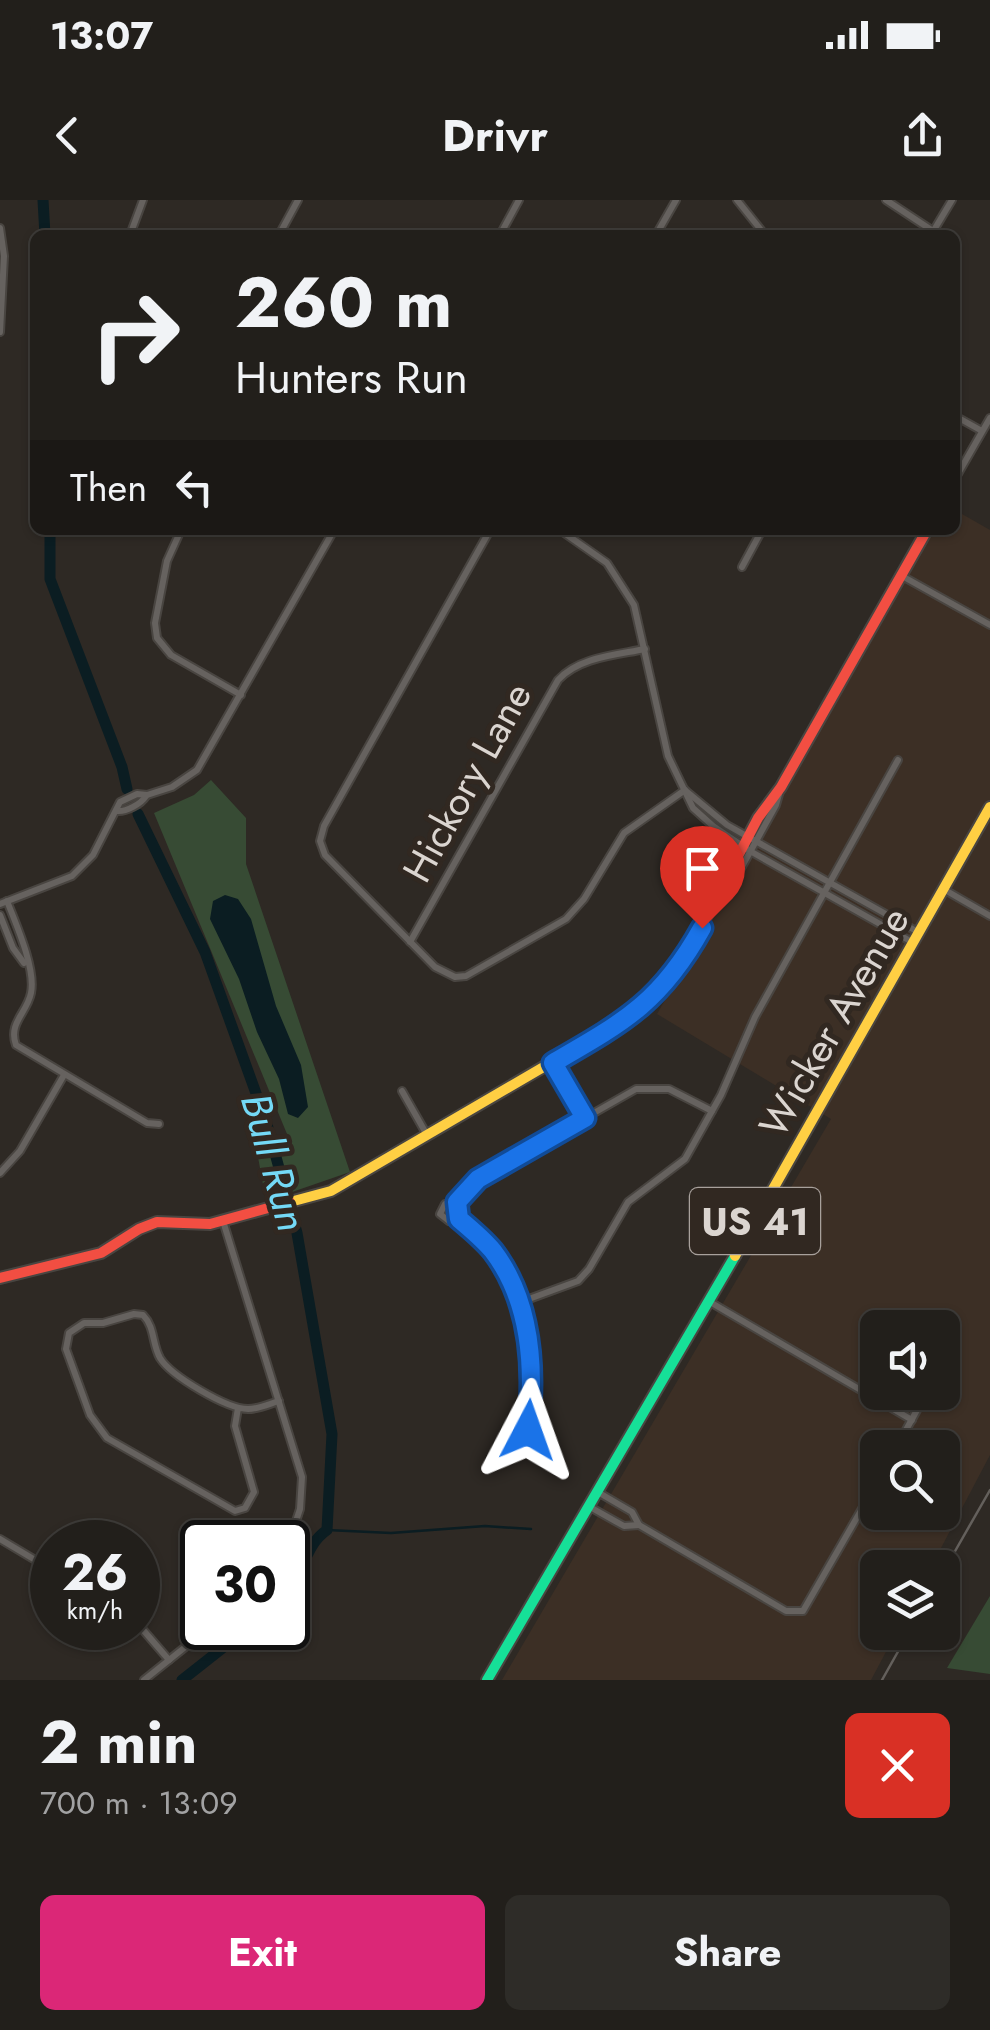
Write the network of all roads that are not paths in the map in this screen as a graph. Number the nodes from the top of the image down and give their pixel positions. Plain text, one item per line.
1 (143, 200) edge
2 (298, 200) edge
3 (520, 200) edge
4 (676, 200) edge
5 (738, 200) edge
6 (886, 200) edge
7 (952, 200) edge
8 (0, 228) edge
9 (132, 230) edge
10 (282, 230) edge
11 (503, 230) edge
12 (659, 230) edge
13 (761, 230) edge
14 (928, 230) edge
15 (934, 230) edge
16 (0, 332) edge
17 (990, 418) edge
18 (960, 419) edge
19 (982, 431) junction
20 (960, 470) edge
21 (179, 535) edge
22 (331, 535) edge
23 (487, 535) edge
24 (568, 535) edge
25 (759, 535) edge
26 (923, 535) edge
27 (742, 567) dead end
28 (901, 575) junction
29 (990, 625) edge
30 (645, 649) junction
31 (241, 695) junction
32 (898, 760) dead end
33 (685, 790) junction
34 (990, 807) edge
35 (750, 843) junction
36 (831, 882) junction
37 (944, 890) junction
38 (825, 893) junction
39 (4, 903) edge
40 (0, 916) edge
41 (990, 916) edge
42 (917, 939) junction
43 (410, 942) junction
44 (26, 966) junction
45 (553, 1063) junction
46 (64, 1075) junction
47 (402, 1091) dead end
48 (712, 1111) junction
49 (585, 1118) junction
50 (159, 1124) dead end
51 (428, 1136) junction
52 (0, 1172) edge
53 (222, 1221) junction
54 (0, 1278) edge
55 (709, 1301) junction
56 (518, 1304) junction
57 (279, 1400) junction
58 (238, 1408) junction
59 (917, 1410) edge
60 (912, 1420) junction
61 (528, 1430) dead end
62 (906, 1430) edge
63 (596, 1491) junction
64 (588, 1506) junction
65 (860, 1511) edge
66 (296, 1520) edge
67 (639, 1525) junction
68 (0, 1540) edge
69 (30, 1557) edge
70 (160, 1650) edge
71 (182, 1650) edge
72 (169, 1660) junction
73 (144, 1680) edge
74 (487, 1680) edge

1 - 9 street
2 - 10 street
3 - 11 street
4 - 12 street
5 - 13 street
6 - 14 street
7 - 15 street
8 - 16 street
17 - 19 street
18 - 19 street
19 - 20 street
21 - 31 street
22 - 31 street
23 - 43 street
24 - 30 street
25 - 27 street
26 - 28 main road
28 - 29 street
28 - 35 main road
30 - 33 street
30 - 43 street, Hickory Lane
31 - 39 street
32 - 36 street
33 - 35 street
33 - 43 street
34 - 37 main road, Wicker Avenue / US 41
35 - 36 street
35 - 38 street
35 - 45 main road
36 - 38 street
36 - 42 street
37 - 41 street
37 - 42 main road, Wicker Avenue / US 41
38 - 42 street
38 - 48 street
39 - 44 street
40 - 44 street
42 - 55 main road, Wicker Avenue / US 41
44 - 46 street
45 - 49 street
45 - 51 main road
46 - 50 street
46 - 52 street
47 - 51 street
48 - 49 street
48 - 56 street
49 - 56 street
51 - 53 main road
53 - 54 main road
53 - 57 street
55 - 60 street
55 - 63 main road, Wicker Avenue / US 41
56 - 61 street
57 - 58 street
57 - 66 street
58 - 58 street
59 - 60 street
60 - 62 street
63 - 64 main road, Wicker Avenue / US 41
63 - 67 street
64 - 67 street
64 - 74 main road, Wicker Avenue / US 41
65 - 67 street
68 - 69 street
70 - 72 street
71 - 72 street
72 - 73 street

